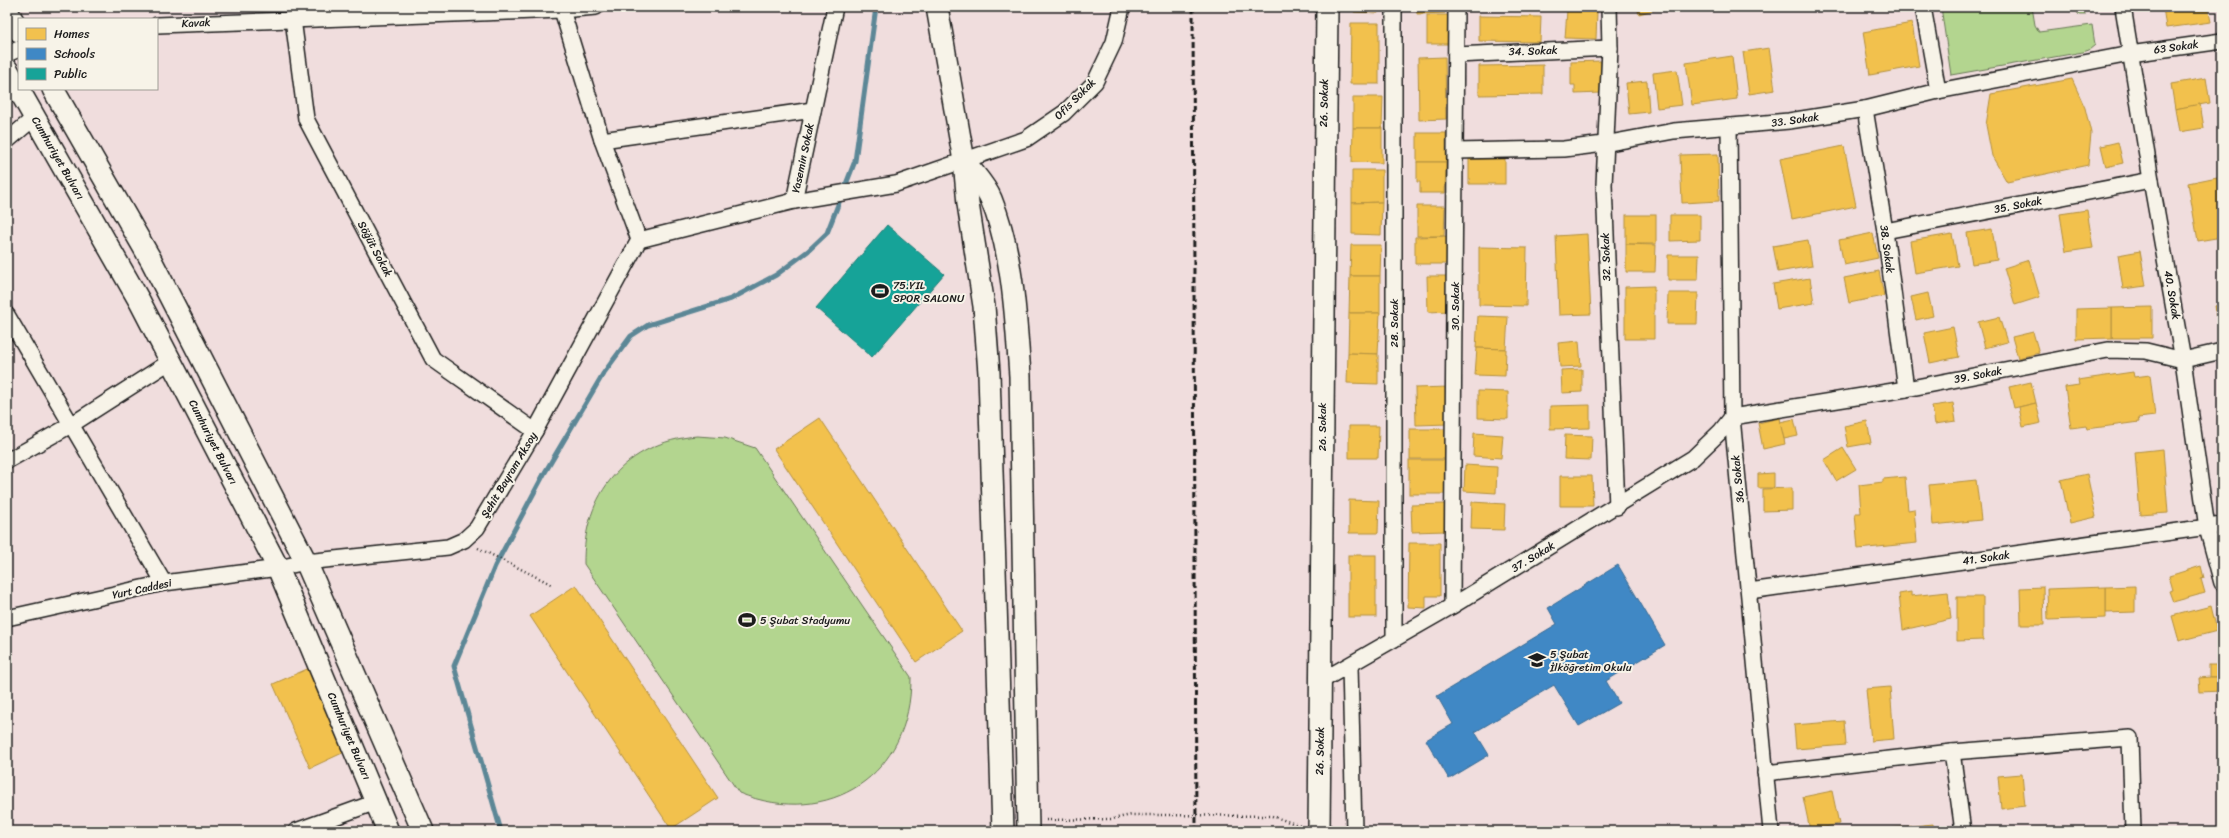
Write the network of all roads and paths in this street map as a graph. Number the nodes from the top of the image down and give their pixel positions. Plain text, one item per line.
1 (596, 7) edge
2 (835, 7) edge
3 (937, 7) edge
4 (1122, 7) edge
5 (1394, 7) edge
6 (1456, 7) edge
7 (1609, 7) edge
8 (1923, 7) edge
9 (2123, 7) edge
10 (561, 9) edge
11 (7, 11) edge
12 (1324, 12) edge
13 (293, 19) junction
14 (158, 25) edge
15 (18, 29) edge
16 (2222, 40) edge
17 (1610, 48) junction
18 (18, 49) edge
19 (7, 54) edge
20 (1456, 54) junction
21 (2130, 54) junction
22 (7, 69) edge
23 (18, 88) edge
24 (19, 90) edge
25 (54, 90) edge
26 (1938, 91) junction
27 (1865, 109) junction
28 (813, 110) junction
29 (35, 117) junction
30 (1729, 126) junction
31 (602, 140) junction
32 (7, 142) edge
33 (1604, 144) junction
34 (1456, 151) junction
35 (964, 161) junction
36 (2150, 180) junction
37 (794, 201) junction
38 (1885, 231) junction
39 (639, 240) junction
40 (7, 315) edge
41 (2222, 351) edge
42 (2183, 360) junction
43 (171, 361) junction
44 (1906, 389) junction
45 (1732, 417) junction
46 (72, 425) junction
47 (535, 430) junction
48 (7, 461) edge
49 (1617, 507) junction
50 (2222, 525) edge
51 (2207, 528) junction
52 (495, 555) dead end
53 (306, 562) junction
54 (278, 568) junction
55 (164, 583) junction
56 (2222, 583) edge
57 (553, 585) dead end
58 (1749, 591) junction
59 (1452, 606) junction
60 (7, 618) edge
61 (1394, 639) junction
62 (1350, 666) junction
63 (1321, 681) junction
64 (1952, 752) junction
65 (1765, 773) junction
66 (376, 802) junction
67 (1028, 826) edge
68 (1311, 829) edge
69 (296, 831) edge
70 (388, 831) edge
71 (423, 831) edge
72 (1003, 831) edge
73 (1354, 831) edge
74 (1771, 831) edge
75 (1963, 831) edge
76 (2133, 831) edge

1 - 10 street, Kavak
2 - 28 street, Yasemin Sokak
3 - 35 main road
4 - 35 street, Ofis Sokak
5 - 61 street, 28. Sokak
6 - 20 street, 30. Sokak
7 - 17 street, 32. Sokak
8 - 26 street
9 - 21 street, 40. Sokak
10 - 13 street, Kavak
10 - 31 street
11 - 15 main road
12 - 63 main road, 26. Sokak
13 - 14 street, Kavak
13 - 47 street, Söğüt Sokak
16 - 21 street, 63 Sokak
17 - 20 street, 34. Sokak
17 - 33 street, 32. Sokak
18 - 19 street
20 - 34 street, 30. Sokak
21 - 26 street, 33. Sokak
21 - 36 street, 40. Sokak
22 - 23 main road, Cumhuriyet Bulvarı
24 - 29 main road, Cumhuriyet Bulvarı
25 - 53 main road
26 - 27 street, 33. Sokak
27 - 30 street, 33. Sokak
27 - 38 street, 38. Sokak
28 - 31 street
28 - 37 street, Yasemin Sokak
29 - 32 street
29 - 43 main road, Cumhuriyet Bulvarı
30 - 33 street, 33. Sokak
30 - 45 street, 36. Sokak
31 - 39 street
33 - 34 street, 33. Sokak
33 - 49 street, 32. Sokak
34 - 59 street, 30. Sokak
35 - 37 street, Ofis Sokak
35 - 67 main road
35 - 72 main road
36 - 38 street, 35. Sokak
36 - 42 street, 40. Sokak
37 - 39 street, Yasemin Sokak
38 - 44 street, 38. Sokak
39 - 47 street, Şehit Bayram Aksoy
40 - 46 street
41 - 42 street, 39. Sokak
42 - 44 street, 39. Sokak
42 - 51 street, 40. Sokak
43 - 46 street
43 - 54 main road, Cumhuriyet Bulvarı
44 - 45 street, 39. Sokak
45 - 49 street, 37. Sokak
45 - 58 street, 36. Sokak
46 - 48 street
46 - 55 street
47 - 53 street, Şehit Bayram Aksoy
49 - 59 street, 37. Sokak
50 - 51 street, 41. Sokak
51 - 56 street, 40. Sokak
51 - 58 street, 41. Sokak
52 - 57 path
53 - 54 street, Şehit Bayram Aksoy
53 - 71 main road
54 - 55 street, Yurt Caddesi
54 - 66 main road, Cumhuriyet Bulvarı
55 - 60 street, Yurt Caddesi
58 - 65 street, 36. Sokak
59 - 61 street, 37. Sokak
61 - 62 street, 37. Sokak
62 - 63 street, 37. Sokak
62 - 73 street
63 - 68 main road, 26. Sokak
64 - 65 street
64 - 75 street
64 - 76 street
65 - 74 street, 36. Sokak
66 - 69 street
66 - 70 main road, Cumhuriyet Bulvarı
67 - 68 path, bridge

